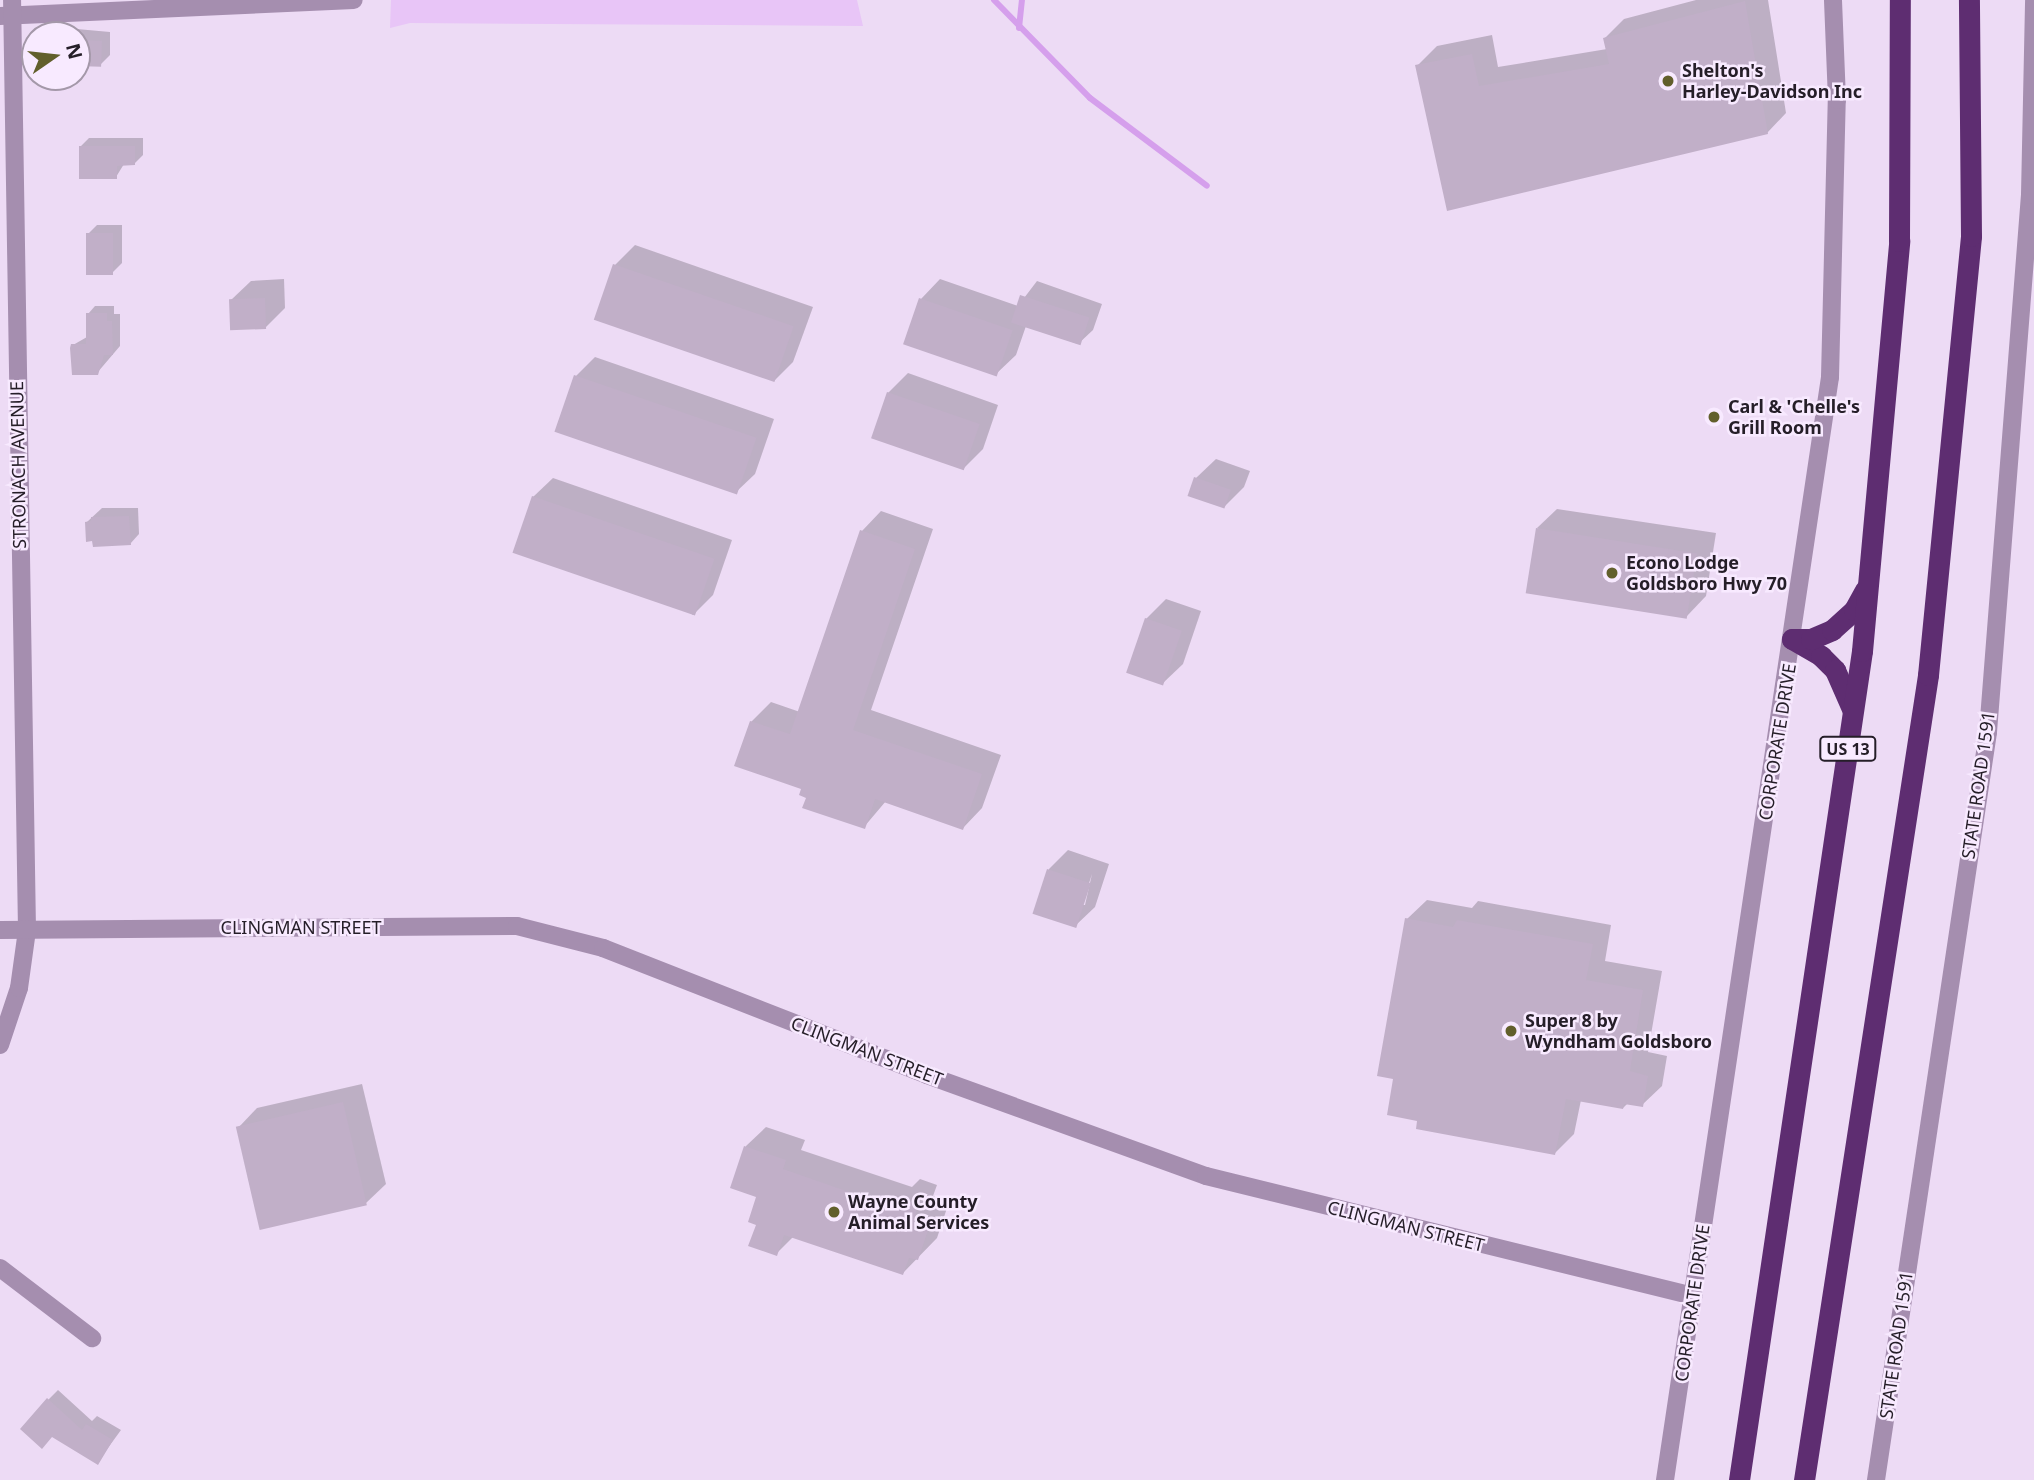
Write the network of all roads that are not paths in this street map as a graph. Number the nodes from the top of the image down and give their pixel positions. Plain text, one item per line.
1 (354, 0) edge
2 (1833, 0) edge
3 (1969, 0) edge
4 (1978, 0) edge
5 (2034, 0) edge
6 (1899, 4) edge
7 (8, 11) edge
8 (1972, 52) junction
9 (9, 458) edge
10 (1868, 585) junction
11 (1792, 639) junction
12 (1853, 712) junction
13 (0, 930) edge
14 (27, 930) junction
15 (0, 1045) edge
16 (0, 1268) edge
17 (1693, 1296) junction
18 (92, 1338) dead end
19 (1665, 1480) edge
20 (1739, 1480) edge
21 (1804, 1480) edge
22 (1876, 1480) edge

1 - 7 street
2 - 11 street, CORPORATE DRIVE
3 - 8 highway
4 - 8 highway
5 - 22 street, STATE ROAD 1591
6 - 10 highway, US 13
7 - 9 street, STRONACH AVENUE
8 - 21 highway
9 - 14 street, STRONACH AVENUE
10 - 11 highway
10 - 12 highway, US 13
11 - 12 highway
11 - 17 street, CORPORATE DRIVE
12 - 20 highway, US 13
13 - 14 street, CLINGMAN STREET
14 - 15 street, STRONACH AVENUE
14 - 17 street, CLINGMAN STREET
16 - 18 street
17 - 19 street, CORPORATE DRIVE

